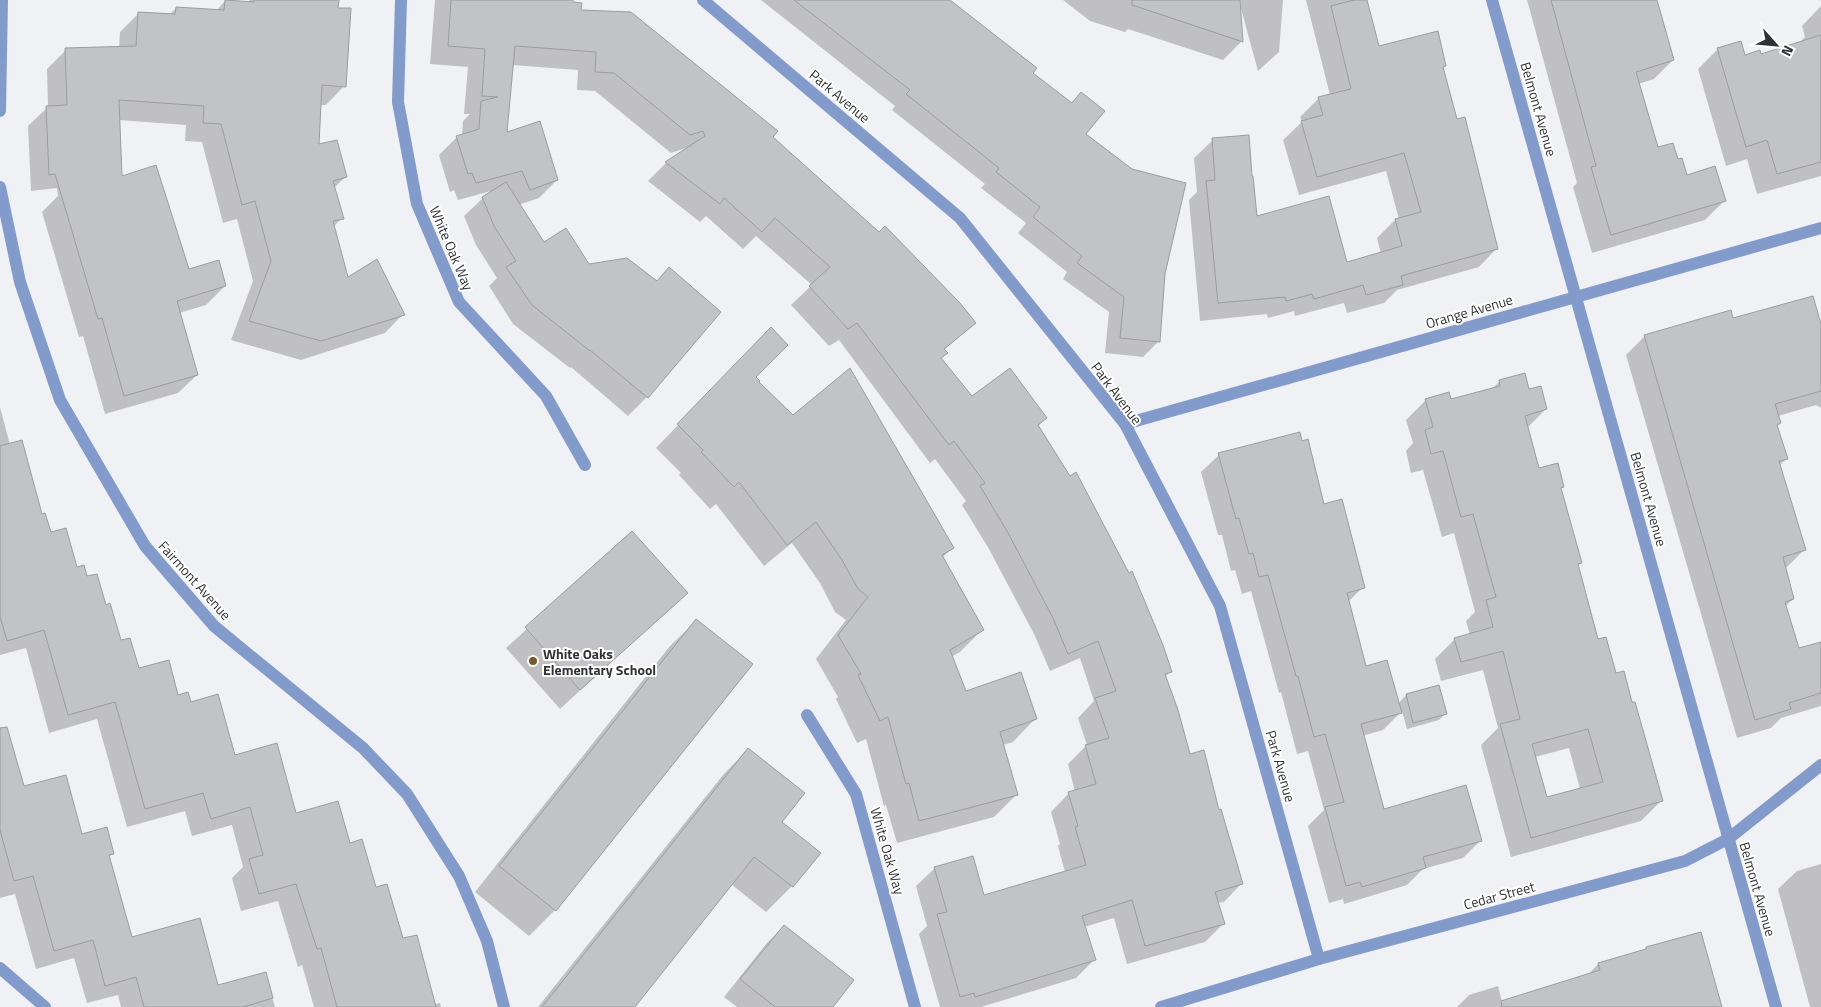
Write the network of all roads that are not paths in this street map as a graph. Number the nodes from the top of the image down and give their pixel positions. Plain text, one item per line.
1 (2, 0) edge
2 (401, 0) edge
3 (704, 0) edge
4 (1492, 0) edge
5 (0, 111) edge
6 (0, 188) edge
7 (1821, 228) edge
8 (1577, 296) junction
9 (1125, 424) junction
10 (585, 465) dead end
11 (806, 715) dead end
12 (1821, 766) edge
13 (1728, 839) junction
14 (1319, 959) junction
15 (0, 968) edge
16 (44, 1007) edge
17 (504, 1007) edge
18 (916, 1007) edge
19 (1161, 1007) edge
20 (1776, 1007) edge

1 - 5 street
2 - 10 street, White Oak Way
3 - 9 street, Park Avenue
4 - 8 street, Belmont Avenue
6 - 17 street, Fairmont Avenue
7 - 8 street, Orange Avenue
8 - 9 street, Orange Avenue
8 - 13 street, Belmont Avenue
9 - 14 street, Park Avenue
11 - 18 street, White Oak Way
12 - 13 street, Cedar Street
13 - 14 street, Cedar Street
13 - 20 street, Belmont Avenue
14 - 19 street, Cedar Street
15 - 16 street

